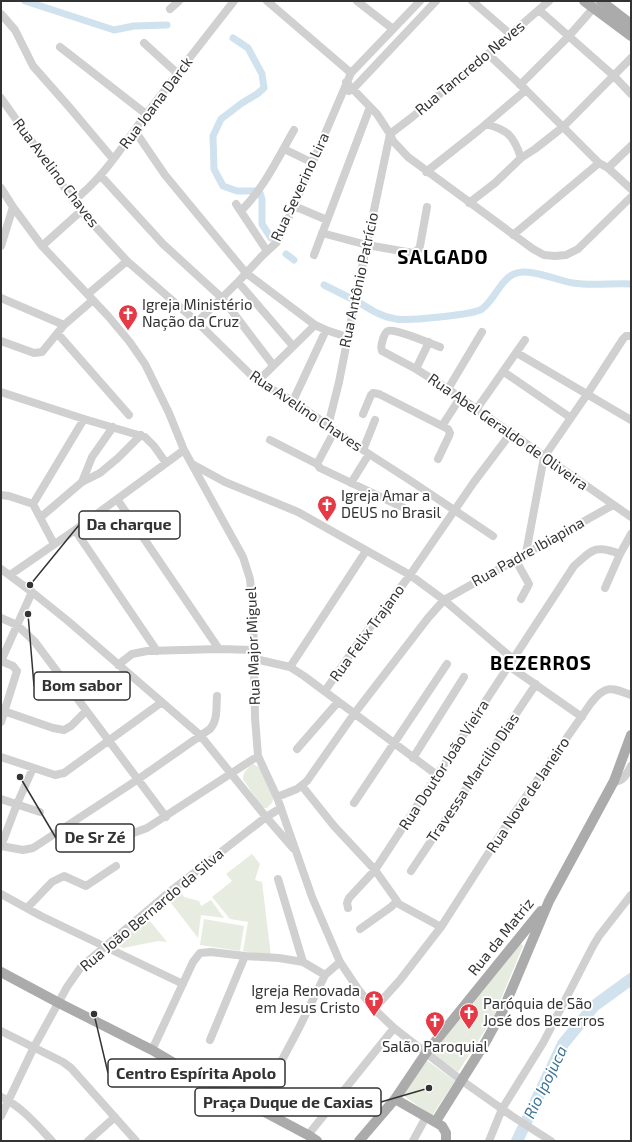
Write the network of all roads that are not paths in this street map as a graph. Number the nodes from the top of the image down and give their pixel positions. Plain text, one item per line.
1 (234, 1) edge
2 (267, 1) edge
3 (357, 1) edge
4 (420, 1) edge
5 (436, 1) edge
6 (472, 1) edge
7 (549, 1) edge
8 (584, 1) edge
9 (177, 2) edge
10 (598, 3) edge
11 (170, 9) dead end
12 (539, 10) junction
13 (1, 14) edge
14 (631, 24) edge
15 (393, 29) junction
16 (510, 34) junction
17 (631, 36) edge
18 (568, 37) junction
19 (144, 43) dead end
20 (60, 47) dead end
21 (488, 54) junction
22 (631, 58) edge
23 (177, 73) junction
24 (351, 73) junction
25 (614, 76) junction
26 (346, 82) junction
27 (523, 88) junction
28 (353, 89) junction
29 (631, 94) edge
30 (342, 95) junction
31 (1, 98) edge
32 (370, 107) junction
33 (146, 114) junction
34 (486, 124) junction
35 (563, 127) junction
36 (294, 130) dead end
37 (135, 131) junction
38 (390, 134) junction
39 (631, 146) edge
40 (284, 149) junction
41 (521, 158) junction
42 (113, 159) junction
43 (313, 163) junction
44 (599, 163) junction
45 (608, 168) junction
46 (426, 172) junction
47 (101, 176) junction
48 (1, 188) edge
49 (631, 189) edge
50 (631, 197) edge
51 (73, 201) junction
52 (469, 203) junction
53 (294, 206) junction
54 (13, 207) junction
55 (428, 207) dead end
56 (81, 211) junction
57 (327, 220) junction
58 (322, 233) junction
59 (513, 234) junction
60 (366, 245) junction
61 (1, 246) edge
62 (42, 246) junction
63 (267, 251) junction
64 (314, 255) dead end
65 (127, 261) junction
66 (246, 274) junction
67 (238, 282) junction
68 (91, 297) junction
69 (1, 298) edge
70 (222, 298) junction
71 (197, 322) junction
72 (315, 325) junction
73 (64, 326) junction
74 (326, 330) junction
75 (482, 332) dead end
76 (58, 334) junction
77 (347, 336) junction
78 (630, 336) edge
79 (525, 340) dead end
80 (1, 341) edge
81 (428, 342) junction
82 (293, 346) junction
83 (440, 347) dead end
84 (517, 353) junction
85 (273, 365) junction
86 (416, 369) junction
87 (504, 372) junction
88 (259, 380) junction
89 (448, 389) junction
90 (1, 392) edge
91 (588, 393) junction
92 (460, 398) junction
93 (293, 401) junction
94 (476, 410) junction
95 (363, 414) dead end
96 (129, 415) dead end
97 (571, 418) junction
98 (84, 419) junction
99 (375, 420) dead end
100 (631, 420) edge
101 (442, 426) junction
102 (113, 428) junction
103 (331, 428) junction
104 (511, 433) junction
105 (144, 437) junction
106 (270, 440) dead end
107 (184, 450) junction
108 (366, 452) junction
109 (544, 457) junction
110 (438, 459) dead end
111 (166, 463) junction
112 (191, 464) junction
113 (317, 464) junction
114 (348, 481) junction
115 (82, 482) junction
116 (1, 495) edge
117 (117, 499) junction
118 (33, 504) junction
119 (613, 505) junction
120 (404, 508) dead end
121 (454, 510) junction
122 (41, 517) junction
123 (631, 517) edge
124 (75, 530) junction
125 (631, 534) edge
126 (493, 536) dead end
127 (54, 544) junction
128 (366, 551) junction
129 (526, 553) junction
130 (620, 554) junction
131 (515, 559) junction
132 (1, 570) edge
133 (10, 575) junction
134 (410, 575) junction
135 (604, 588) dead end
136 (32, 592) junction
137 (521, 599) dead end
138 (444, 600) junction
139 (1, 618) edge
140 (18, 625) junction
141 (218, 649) junction
142 (254, 650) junction
143 (157, 651) junction
144 (255, 659) junction
145 (1, 661) edge
146 (511, 663) junction
147 (447, 664) dead end
148 (118, 665) junction
149 (290, 668) junction
150 (464, 677) dead end
151 (536, 684) junction
152 (325, 691) junction
153 (217, 696) dead end
154 (631, 696) edge
155 (162, 702) junction
156 (338, 702) junction
157 (3, 711) edge
158 (86, 711) junction
159 (354, 714) junction
160 (582, 717) junction
161 (1, 722) edge
162 (631, 734) edge
163 (200, 735) junction
164 (108, 740) junction
165 (394, 744) junction
166 (297, 748) dead end
167 (258, 756) junction
168 (1, 757) edge
169 (413, 758) junction
170 (631, 766) edge
171 (33, 768) junction
172 (231, 773) junction
173 (437, 775) junction
174 (137, 780) junction
175 (614, 781) junction
176 (302, 786) junction
177 (277, 797) junction
178 (1, 798) edge
179 (354, 803) dead end
180 (17, 804) junction
181 (281, 808) junction
182 (40, 812) dead end
183 (166, 817) junction
184 (266, 817) junction
185 (117, 839) dead end
186 (1, 846) edge
187 (297, 851) junction
188 (116, 866) dead end
189 (375, 870) junction
190 (411, 871) dead end
191 (278, 879) dead end
192 (1, 894) edge
193 (631, 895) edge
194 (395, 899) junction
195 (549, 901) junction
196 (27, 908) junction
197 (348, 908) dead end
198 (441, 927) junction
199 (360, 929) dead end
200 (104, 946) junction
201 (245, 956) junction
202 (303, 962) junction
203 (340, 962) junction
204 (1, 972) edge
205 (325, 975) junction
206 (183, 984) junction
207 (59, 1003) junction
208 (374, 1009) junction
209 (394, 1028) junction
210 (1, 1031) edge
211 (210, 1040) dead end
212 (34, 1048) junction
213 (152, 1050) junction
214 (426, 1053) junction
215 (462, 1080) junction
216 (1, 1097) edge
217 (395, 1099) junction
218 (9, 1100) junction
219 (257, 1107) junction
220 (502, 1109) junction
221 (1, 1116) edge
222 (115, 1117) junction
223 (431, 1119) junction
224 (308, 1134) junction
225 (550, 1140) edge
226 (52, 1141) edge
227 (88, 1141) edge
228 (136, 1141) edge
229 (317, 1141) edge
230 (359, 1141) edge
231 (413, 1141) edge
232 (446, 1141) edge
233 (489, 1141) edge

1 - 23 street, Rua Joana Darck
2 - 24 street
3 - 15 street
4 - 15 street, Rua Severino Lira
5 - 28 street
6 - 16 street
7 - 12 street, Rua Tancredo Neves
8 - 10 main road
9 - 11 street
10 - 14 main road
10 - 17 main road
10 - 18 street
12 - 16 street, Rua Tancredo Neves
12 - 18 street
13 - 42 street
15 - 24 street, Rua Severino Lira
16 - 21 street, Rua Tancredo Neves
18 - 25 street
18 - 27 street
19 - 23 street
20 - 33 street
21 - 27 street
21 - 38 street, Rua Tancredo Neves
22 - 25 street
23 - 33 street, Rua Joana Darck
24 - 26 street, Rua Severino Lira
25 - 29 street
25 - 35 street
26 - 28 street
26 - 30 street, Rua Severino Lira
27 - 34 street
27 - 35 street
28 - 30 street
28 - 32 street
30 - 43 street, Rua Severino Lira
31 - 51 street, Rua Avelino Chaves
32 - 38 street
32 - 57 street
33 - 37 street, Rua Joana Darck
34 - 41 street
34 - 46 street
35 - 41 street
35 - 44 street
36 - 40 street
37 - 42 street, Rua Joana Darck
37 - 66 street
38 - 46 street
38 - 60 street, Rua Antônio Patrício
39 - 45 street
40 - 43 street
40 - 63 street
41 - 52 street
42 - 47 street, Rua Joana Darck
43 - 53 street, Rua Severino Lira
44 - 45 street
44 - 59 street
45 - 49 street
46 - 52 street
47 - 51 street, Rua Joana Darck
47 - 70 street
48 - 54 street, Rua Major Miguel
50 - 59 street
51 - 56 street, Rua Avelino Chaves
52 - 59 street
53 - 57 street
53 - 63 street, Rua Severino Lira
54 - 61 street
54 - 62 street, Rua Major Miguel
55 - 60 street
56 - 62 street
56 - 65 street, Rua Avelino Chaves
57 - 58 street
58 - 60 street
58 - 64 street
60 - 77 street, Rua Antônio Patrício
62 - 68 street, Rua Major Miguel
63 - 66 street, Rua Severino Lira
65 - 68 street
65 - 71 street, Rua Avelino Chaves
66 - 67 street, Rua Severino Lira
66 - 72 street
67 - 70 street, Rua Severino Lira
67 - 82 street
68 - 73 street
68 - 107 street, Rua Major Miguel
69 - 73 street
70 - 71 street, Rua Severino Lira
70 - 85 street
71 - 88 street, Rua Avelino Chaves
72 - 74 street
72 - 82 street
73 - 76 street
74 - 77 street
74 - 93 street
75 - 89 street
76 - 80 street
76 - 96 street
77 - 103 street, Rua Antônio Patrício
78 - 91 street
79 - 84 street
81 - 83 street
81 - 86 street
81 - 86 street, Rua Abel Geraldo de Oliveira
82 - 85 street
84 - 87 street
84 - 91 street
85 - 88 street
86 - 89 street, Rua Abel Geraldo de Oliveira
87 - 94 street
87 - 97 street
88 - 93 street, Rua Avelino Chaves
89 - 92 street, Rua Abel Geraldo de Oliveira
90 - 98 street
91 - 97 street
91 - 100 street
92 - 94 street, Rua Abel Geraldo de Oliveira
92 - 101 street
93 - 103 street, Rua Avelino Chaves
94 - 104 street, Rua Abel Geraldo de Oliveira
95 - 101 street
97 - 109 street
98 - 102 street
98 - 118 street
99 - 108 street
101 - 110 street
102 - 105 street
102 - 115 street
103 - 108 street, Rua Avelino Chaves
103 - 113 street, Rua Antônio Patrício
104 - 109 street, Rua Abel Geraldo de Oliveira
104 - 121 street, Rua Felix Trajano
105 - 111 street
105 - 115 street
106 - 113 street
107 - 111 street
107 - 112 street, Rua Major Miguel
108 - 114 street
108 - 121 street, Rua Avelino Chaves
109 - 119 street, Rua Abel Geraldo de Oliveira
109 - 129 street
111 - 117 street
112 - 128 street
112 - 142 street, Rua Major Miguel
113 - 114 street
114 - 120 street
115 - 122 street
116 - 118 street
117 - 124 street
117 - 141 street
118 - 122 street
119 - 123 street, Rua Abel Geraldo de Oliveira
119 - 129 street, Rua Padre Ibiapina
121 - 126 street, Rua Avelino Chaves
121 - 134 street, Rua Felix Trajano
122 - 127 street
124 - 127 street
124 - 143 street
125 - 130 street
127 - 133 street
128 - 134 street
128 - 149 street
129 - 131 street, Rua Padre Ibiapina
130 - 135 street
130 - 146 street, Rua Doutor João Vieira
131 - 137 street
131 - 138 street, Rua Padre Ibiapina
132 - 133 street
133 - 136 street
134 - 138 street
134 - 152 street, Rua Felix Trajano
136 - 140 street
136 - 148 street
138 - 146 street
138 - 159 street
139 - 140 street
140 - 145 street
140 - 158 street
141 - 142 street
141 - 143 street
142 - 144 street, Rua Major Miguel
143 - 148 street
144 - 149 street
144 - 167 street, Rua Major Miguel
145 - 157 street
146 - 151 street
146 - 173 street, Rua Doutor João Vieira
147 - 165 street
148 - 155 street
149 - 152 street
150 - 169 street
151 - 160 street
151 - 190 street, Travessa Marcilio Dias
152 - 156 street
153 - 163 street
154 - 160 street, Rua Nove de Janeiro
155 - 163 street
155 - 164 street
156 - 159 street
156 - 166 street
157 - 158 street
157 - 161 street
158 - 164 street
159 - 165 street
159 - 176 street
160 - 198 street, Rua Nove de Janeiro
162 - 175 main road
163 - 172 street
163 - 174 street
164 - 171 street
164 - 174 street
165 - 169 street
165 - 179 street
167 - 172 street
167 - 177 street, Rua Major Miguel
168 - 171 street
169 - 173 street
170 - 175 street
171 - 180 street
172 - 183 street
172 - 184 street
173 - 189 street, Rua Doutor João Vieira
174 - 183 street
174 - 186 street
175 - 195 main road
176 - 177 street
176 - 189 street
177 - 181 street, Rua Major Miguel
178 - 180 street
180 - 182 street
180 - 186 street
181 - 184 street, Rua João Bernardo da Silva
181 - 187 street, Rua Major Miguel
183 - 185 street
184 - 187 street
184 - 200 street, Rua João Bernardo da Silva
187 - 203 street, Rua Major Miguel
188 - 196 street
189 - 194 street
189 - 197 street, Rua Doutor João Vieira
191 - 202 street
192 - 196 street
193 - 220 street
194 - 198 street
194 - 199 street
195 - 214 main road, Rua da Matriz
195 - 215 main road, Rua da Matriz
196 - 200 street
198 - 208 street, Rua Nove de Janeiro
200 - 206 street
200 - 207 street, Rua João Bernardo da Silva
201 - 202 street
201 - 206 street
201 - 211 street
202 - 205 street
203 - 205 street
203 - 208 street, Rua Major Miguel
204 - 207 main road
205 - 219 street
206 - 213 street
207 - 212 street, Rua João Bernardo da Silva
207 - 213 main road
208 - 209 street, Rua Major Miguel
209 - 214 street, Rua Major Miguel
209 - 224 street
210 - 212 street
212 - 218 street, Rua João Bernardo da Silva
212 - 222 street
213 - 219 main road
214 - 215 street, Rua Major Miguel
214 - 217 main road, Rua da Matriz
215 - 220 street, Rua Major Miguel
215 - 223 main road, Rua da Matriz
216 - 218 street
217 - 223 main road
217 - 230 main road, Rua da Matriz
218 - 221 street, Rua João Bernardo da Silva
218 - 226 street
219 - 224 main road
220 - 225 street, Rua Major Miguel
220 - 233 street
222 - 227 street
222 - 228 street
223 - 231 street
223 - 232 main road
224 - 229 main road

